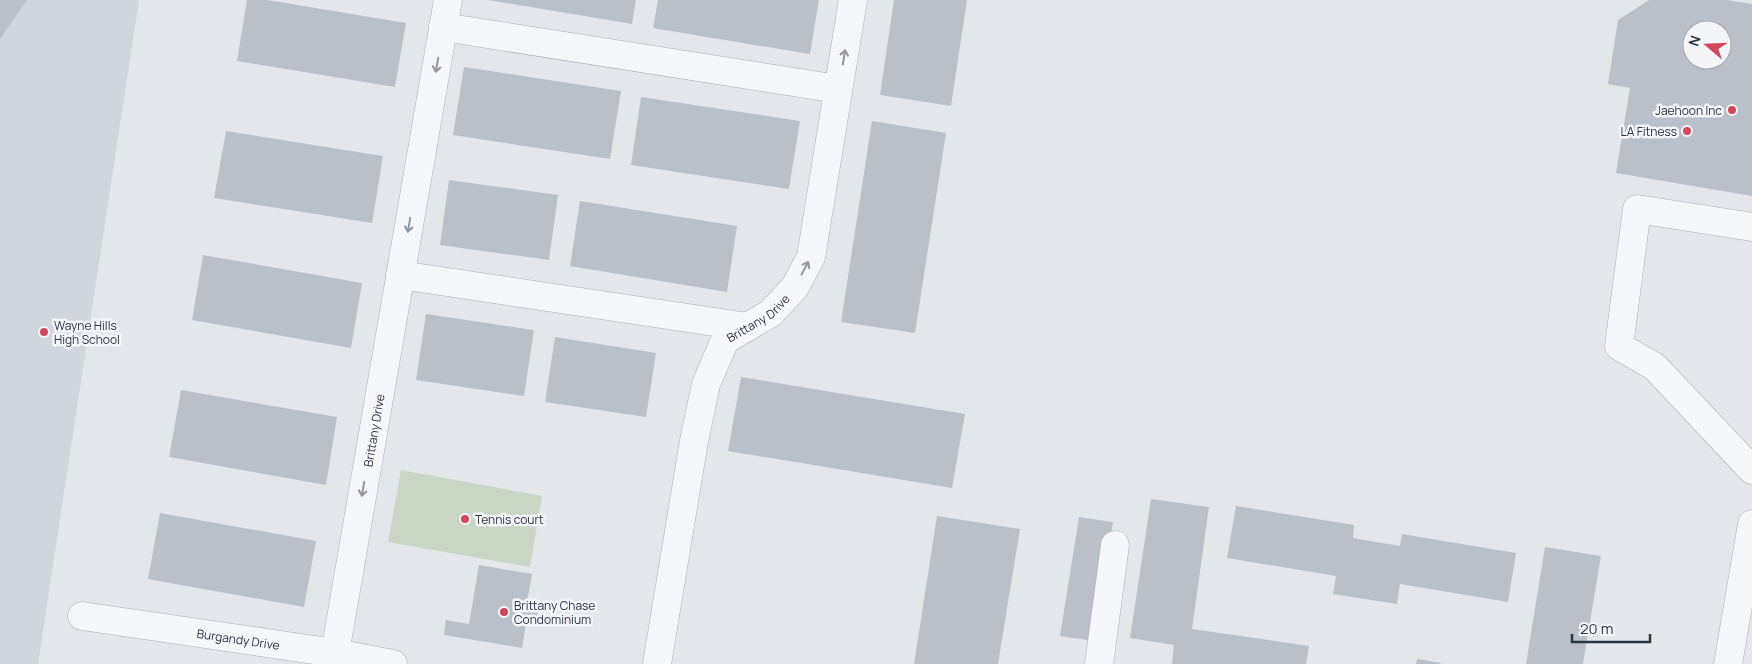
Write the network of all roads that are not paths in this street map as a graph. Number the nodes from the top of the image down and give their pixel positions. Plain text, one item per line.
1 (448, 0) edge
2 (853, 0) edge
3 (443, 28) junction
4 (838, 89) junction
5 (1752, 227) edge
6 (400, 275) junction
7 (748, 327) junction
8 (1752, 470) edge
9 (1752, 524) edge
10 (1115, 546) dead end
11 (82, 616) dead end
12 (335, 653) junction
13 (393, 664) edge
14 (657, 664) edge
15 (1099, 664) edge
16 (1728, 664) edge

1 - 3 street, Brittany Drive
4 -> 2 street, Brittany Drive
3 - 4 street
3 -> 6 street, Brittany Drive
7 -> 4 street, Brittany Drive
5 - 8 street
6 - 7 street
6 -> 12 street, Brittany Drive
7 - 14 street, Brittany Drive
9 - 16 street
10 - 15 street
11 - 12 street, Burgandy Drive
12 - 13 street, Burgandy Drive

